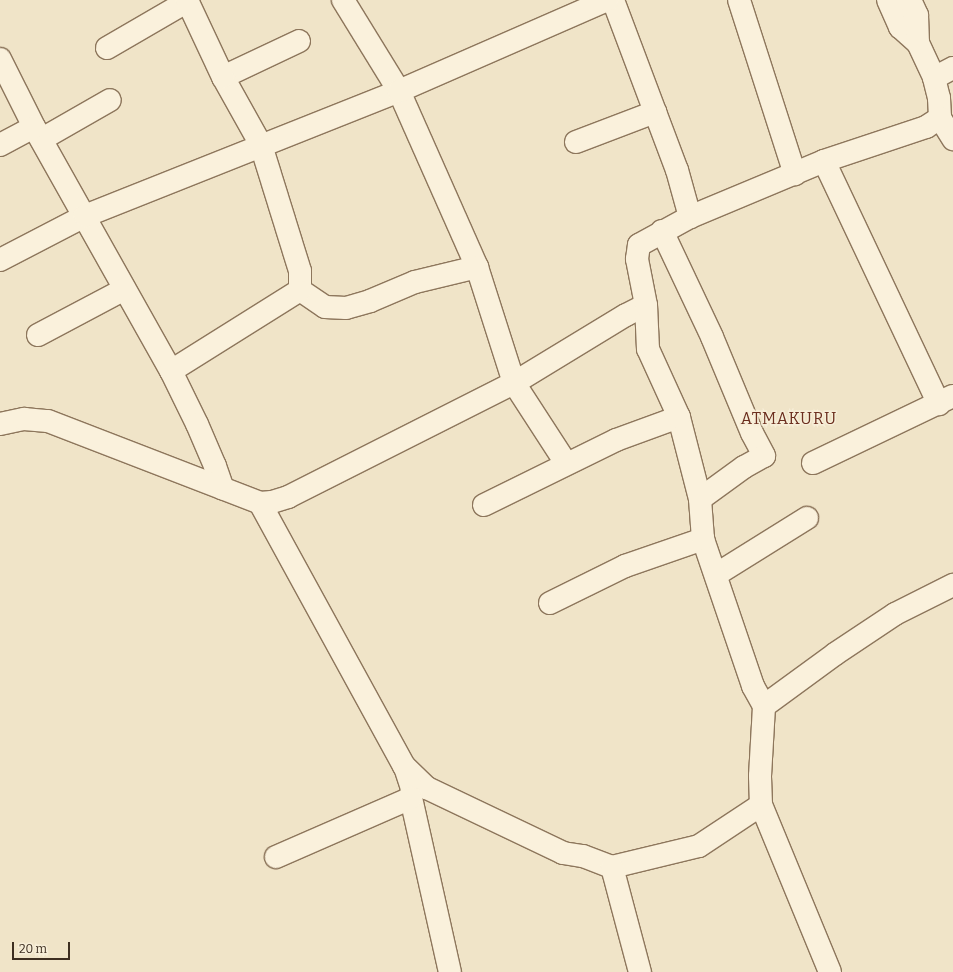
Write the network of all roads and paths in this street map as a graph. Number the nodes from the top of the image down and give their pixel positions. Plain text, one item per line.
1 (343, 0) edge
2 (607, 0) edge
3 (613, 0) edge
4 (739, 0) edge
5 (888, 0) edge
6 (910, 0) edge
7 (188, 1) edge
8 (299, 41) dead end
9 (918, 43) junction
10 (107, 48) dead end
11 (0, 60) edge
12 (944, 73) edge
13 (223, 78) junction
14 (399, 90) junction
15 (110, 100) dead end
16 (655, 112) junction
17 (940, 118) junction
18 (38, 133) junction
19 (953, 140) edge
20 (576, 142) dead end
21 (0, 145) edge
22 (260, 145) junction
23 (824, 161) junction
24 (795, 174) junction
25 (85, 216) junction
26 (690, 217) junction
27 (662, 232) junction
28 (0, 260) edge
29 (477, 267) junction
30 (125, 289) junction
31 (300, 290) junction
32 (646, 305) junction
33 (38, 335) dead end
34 (171, 371) junction
35 (514, 383) junction
36 (946, 400) edge
37 (679, 418) junction
38 (0, 424) edge
39 (566, 463) junction
40 (813, 463) dead end
41 (223, 489) junction
42 (700, 499) junction
43 (260, 504) junction
44 (484, 505) dead end
45 (808, 518) dead end
46 (703, 539) junction
47 (716, 574) junction
48 (953, 585) edge
49 (550, 603) dead end
50 (764, 706) junction
51 (404, 766) junction
52 (411, 798) junction
53 (761, 806) junction
54 (276, 857) dead end
55 (612, 867) junction
56 (450, 972) edge
57 (640, 972) edge
58 (830, 972) edge

1 - 14 street
2 - 14 street
3 - 16 street
4 - 24 street
5 - 9 street
6 - 9 street
7 - 10 street
7 - 13 street
8 - 13 street
9 - 12 street
11 - 18 street
12 - 17 street
13 - 22 street
14 - 22 street
14 - 29 street
15 - 18 street
16 - 20 street
16 - 26 street
17 - 19 street
17 - 23 street
18 - 21 street
18 - 25 street
22 - 25 street
22 - 31 street
23 - 24 street
23 - 36 street
24 - 26 street
25 - 28 street
25 - 30 street
26 - 27 street
27 - 32 street
27 - 42 street
29 - 31 street
29 - 35 street
30 - 33 street
30 - 34 street
31 - 34 street
32 - 35 street
32 - 37 street
34 - 41 street
35 - 39 street
35 - 43 street
36 - 40 street
37 - 39 street
37 - 42 street
38 - 41 street
39 - 44 street
41 - 43 street
42 - 46 street
43 - 51 street
45 - 47 street
46 - 47 street
46 - 49 street
47 - 50 street
48 - 50 street
50 - 53 street
51 - 52 street
51 - 55 street
52 - 54 street
52 - 56 street
53 - 55 street
53 - 58 street
55 - 57 street

